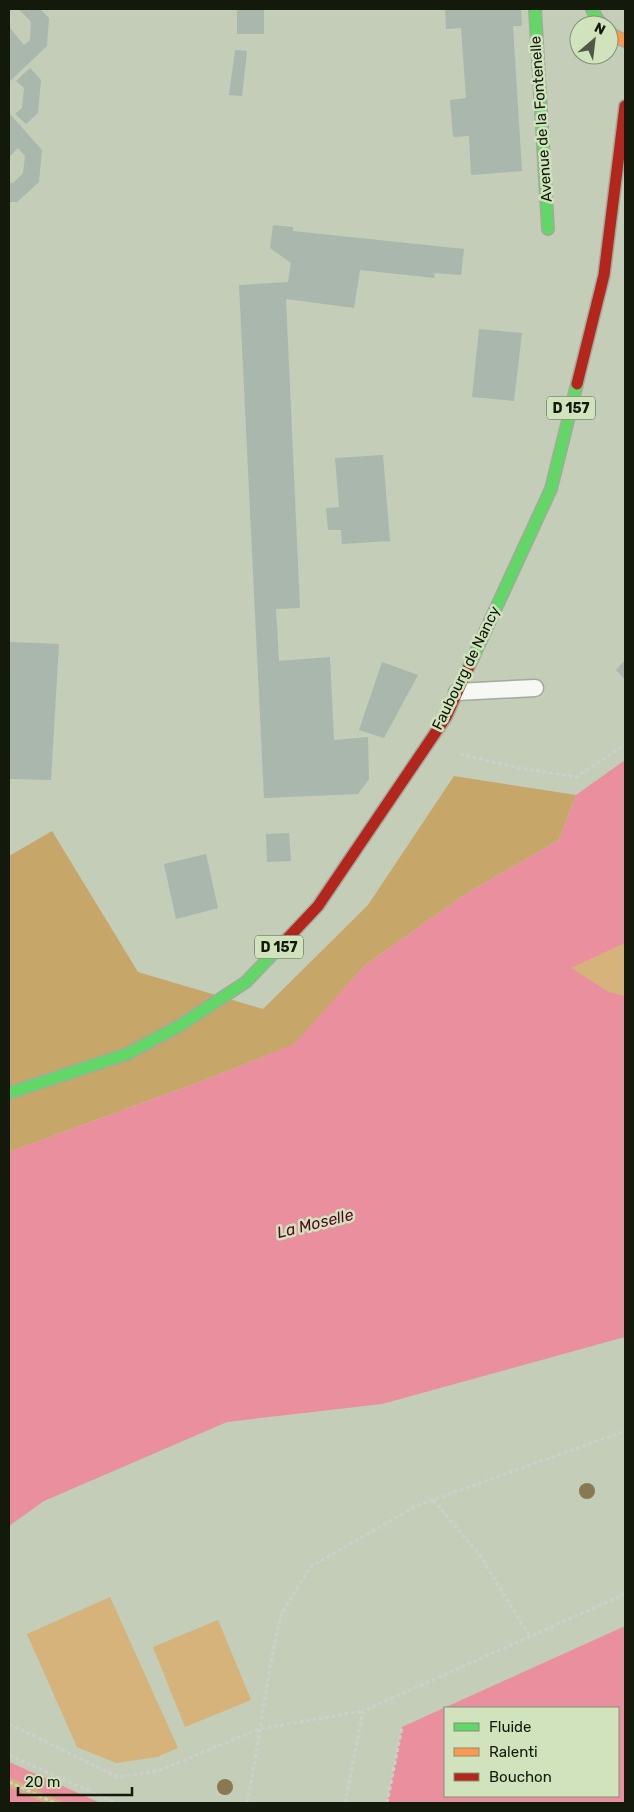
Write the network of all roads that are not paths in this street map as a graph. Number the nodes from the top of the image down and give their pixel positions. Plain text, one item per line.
1 (535, 9) edge
2 (625, 106) edge
3 (548, 229) dead end
4 (535, 688) dead end
5 (457, 692) junction
6 (9, 1093) edge

1 - 3 main road, Avenue de la Fontenelle
2 - 5 main road, Faubourg de Nancy / D 157
4 - 5 lane
5 - 6 main road, Faubourg de Nancy / D 157

